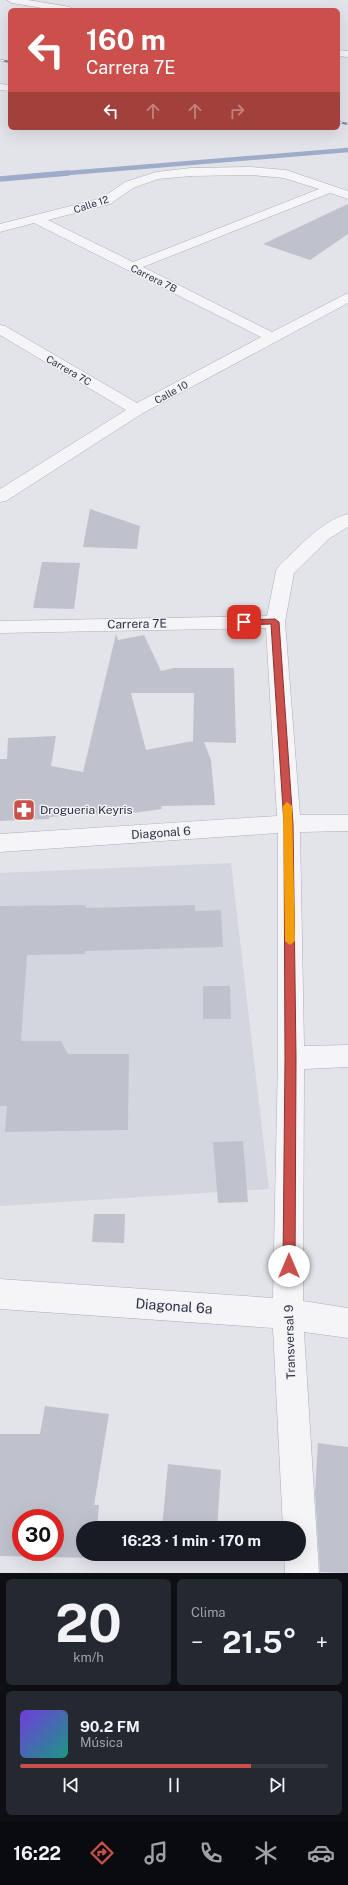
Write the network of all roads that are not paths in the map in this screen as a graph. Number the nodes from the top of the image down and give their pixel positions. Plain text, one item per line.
1 (12, 0) edge
2 (54, 4) edge
3 (65, 8) edge
4 (330, 189) junction
5 (348, 195) edge
6 (36, 219) junction
7 (0, 228) edge
8 (132, 267) junction
9 (348, 297) edge
10 (0, 329) edge
11 (272, 336) junction
12 (137, 410) junction
13 (0, 497) edge
14 (348, 519) edge
15 (275, 622) junction
16 (0, 627) edge
17 (348, 823) edge
18 (289, 824) junction
19 (0, 843) edge
20 (348, 1056) edge
21 (291, 1058) junction
22 (0, 1294) edge
23 (288, 1314) junction
24 (348, 1323) edge
25 (302, 1573) edge

1 - 2 street
2 - 3 street
4 - 5 street, Calle 12
4 - 6 street, Calle 12
4 - 8 street
6 - 7 street, Calle 12
6 - 8 street, Carrera 7B
8 - 11 street, Carrera 7B
9 - 11 street, Calle 10
10 - 12 street, Carrera 7C
11 - 12 street, Calle 10
12 - 13 street, Calle 10
14 - 15 street, Transversal 9
15 - 16 street, Carrera 7E
15 - 18 street, Transversal 9
17 - 18 street, Diagonal 6
18 - 19 street, Diagonal 6
18 - 21 street, Transversal 9
20 - 21 street
21 - 23 street, Transversal 9
22 - 23 street, Diagonal 6a
23 - 24 street, Diagonal 6a
23 - 25 street, Transversal 9

